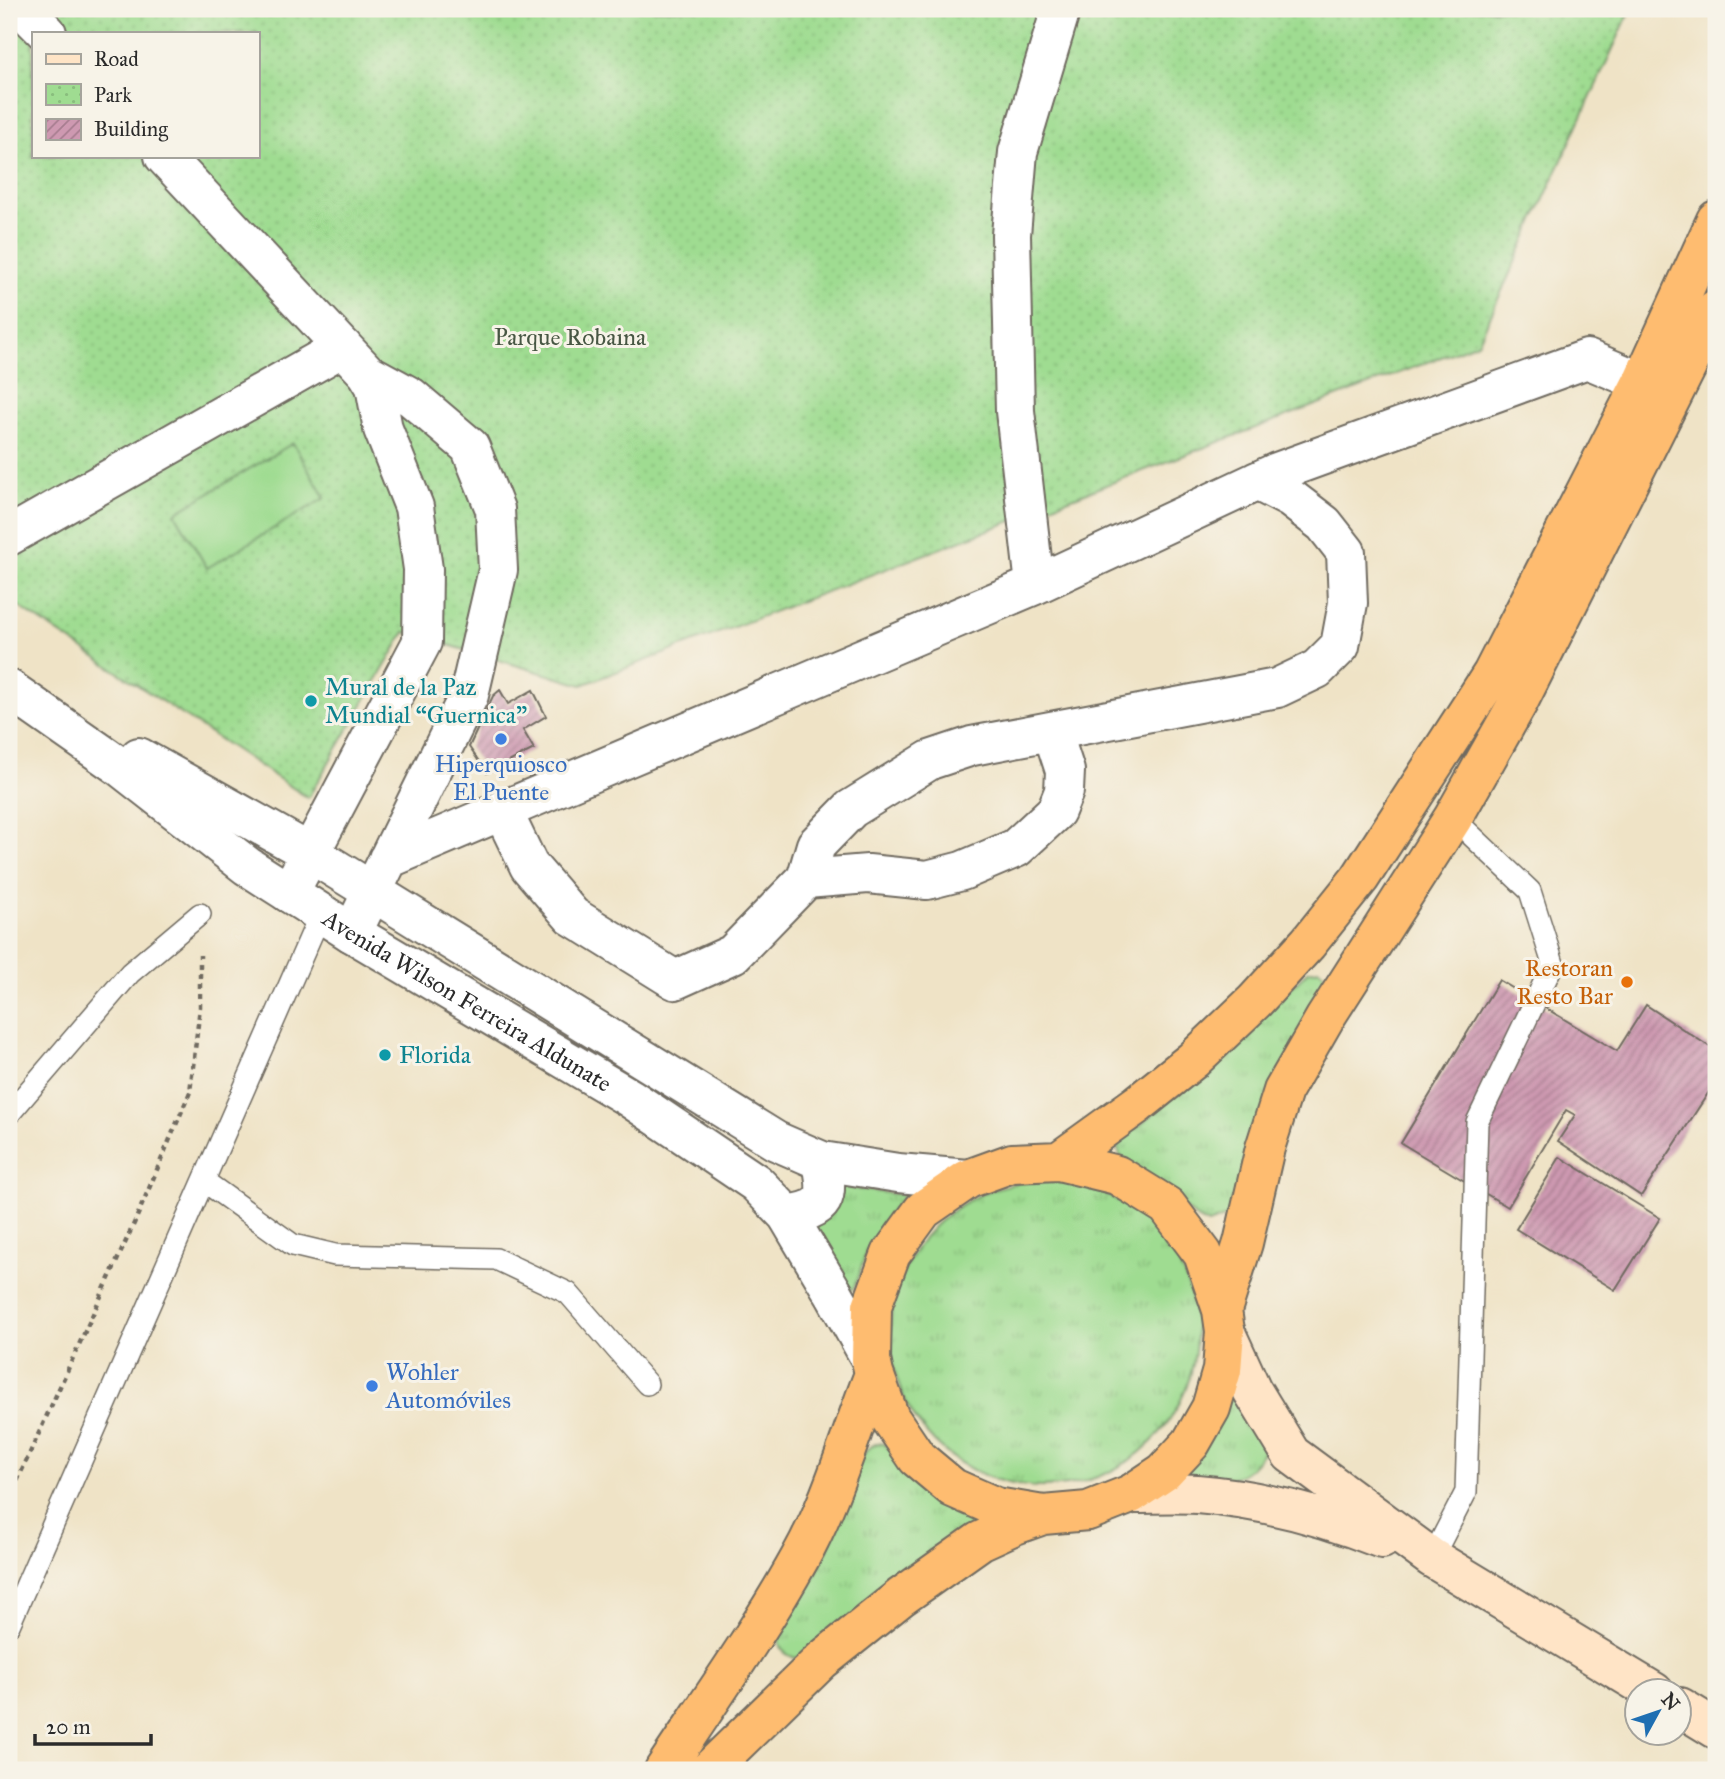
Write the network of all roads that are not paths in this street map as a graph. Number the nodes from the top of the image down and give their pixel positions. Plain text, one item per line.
1 (23, 9) edge
2 (1059, 10) edge
3 (46, 32) edge
4 (166, 158) edge
5 (1715, 228) edge
6 (1716, 309) edge
7 (355, 360) junction
8 (1642, 382) junction
9 (1257, 481) junction
10 (9, 536) edge
11 (1035, 585) junction
12 (9, 686) edge
13 (1052, 731) junction
14 (502, 810) junction
15 (1453, 818) junction
16 (310, 853) junction
17 (380, 875) junction
18 (806, 879) junction
19 (289, 893) junction
20 (200, 914) road end
21 (336, 923) junction
22 (9, 1114) edge
23 (822, 1161) junction
24 (1059, 1161) junction
25 (968, 1179) junction
26 (204, 1181) junction
27 (787, 1215) junction
28 (1223, 1320) junction
29 (872, 1367) junction
30 (647, 1384) dead end
31 (1131, 1494) junction
32 (1043, 1516) junction
33 (1432, 1558) junction
34 (9, 1625) edge
35 (1631, 1678) edge
36 (1694, 1716) edge
37 (1716, 1729) edge
38 (664, 1770) edge
39 (709, 1770) edge

1 - 3 street
2 - 11 street
4 - 7 street
5 - 8 highway
6 - 15 highway
7 - 10 street
7 - 16 street
7 - 17 street
8 - 9 street
8 - 24 highway
9 - 11 street
9 - 13 street
11 - 14 street
12 - 16 street, Avenida Wilson Ferreira Aldunate
12 - 19 street, Avenida Wilson Ferreira Aldunate
13 - 18 street
13 - 18 street
14 - 17 street
14 - 18 street
15 - 28 highway
15 - 33 lane
16 - 17 street, Avenida Wilson Ferreira Aldunate
16 - 19 street
17 - 21 street
17 - 23 street, Avenida Wilson Ferreira Aldunate
19 - 21 street, Avenida Wilson Ferreira Aldunate
20 - 22 lane
21 - 26 lane
21 - 27 street, Avenida Wilson Ferreira Aldunate
23 - 25 street, Avenida Wilson Ferreira Aldunate
23 - 27 street
24 - 25 highway
24 - 28 highway
25 - 29 highway
26 - 30 lane
26 - 34 lane
27 - 29 street, Avenida Wilson Ferreira Aldunate
28 - 31 highway
28 - 33 main road
29 - 32 highway
29 - 38 highway
31 - 32 highway
31 - 33 main road
32 - 39 highway
33 - 35 main road
36 - 37 main road

